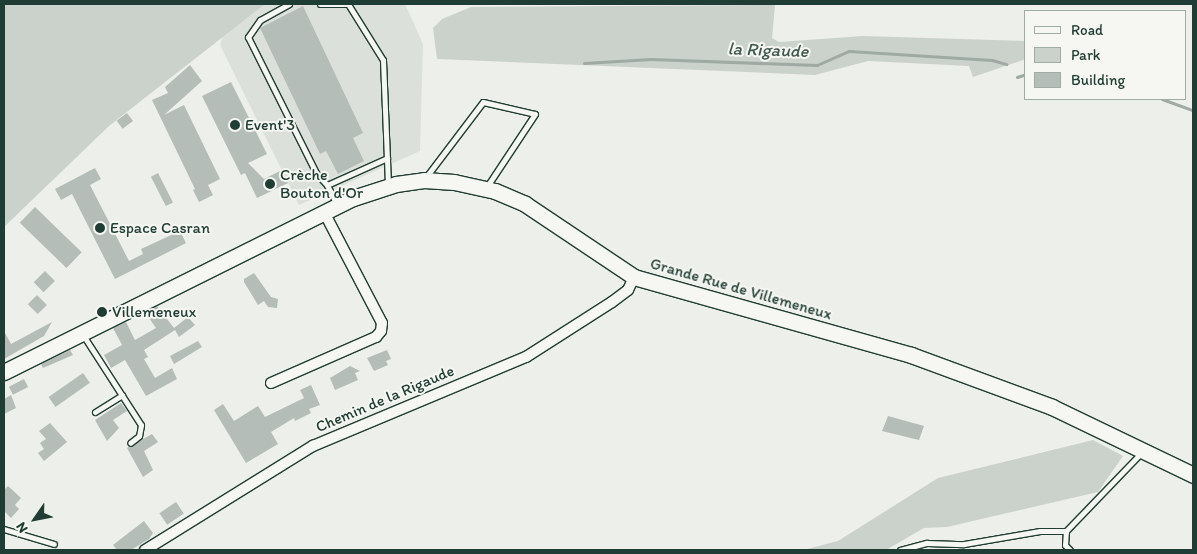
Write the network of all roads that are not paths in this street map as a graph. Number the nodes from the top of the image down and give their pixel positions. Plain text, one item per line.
1 (289, 4) edge
2 (320, 4) edge
3 (387, 158) junction
4 (424, 180) junction
5 (328, 185) junction
6 (388, 185) junction
7 (486, 188) junction
8 (330, 209) junction
9 (634, 277) junction
10 (82, 332) junction
11 (4, 372) edge
12 (270, 383) dead end
13 (122, 395) junction
14 (95, 412) dead end
15 (130, 443) dead end
16 (1143, 451) junction
17 (1193, 476) edge
18 (4, 529) edge
19 (1066, 531) junction
20 (54, 544) dead end
21 (145, 550) edge
22 (900, 550) edge
23 (1070, 550) edge

1 - 5 lane
2 - 3 lane
3 - 5 lane
3 - 6 lane
4 - 6 main road, Grande Rue de Villemeneux
4 - 7 main road, Grande Rue de Villemeneux
4 - 7 lane
5 - 8 lane
6 - 8 main road, Grande Rue de Villemeneux
7 - 9 main road, Grande Rue de Villemeneux
8 - 10 main road, Grande Rue de Villemeneux
8 - 12 street
9 - 16 main road, Grande Rue de Villemeneux
9 - 21 street, Chemin de la Rigaude
10 - 11 main road, Grande Rue de Villemeneux
10 - 13 lane
13 - 14 lane
13 - 15 lane
16 - 17 main road, Grande Rue de Villemeneux
16 - 19 lane
18 - 20 lane
19 - 22 lane
19 - 23 lane

